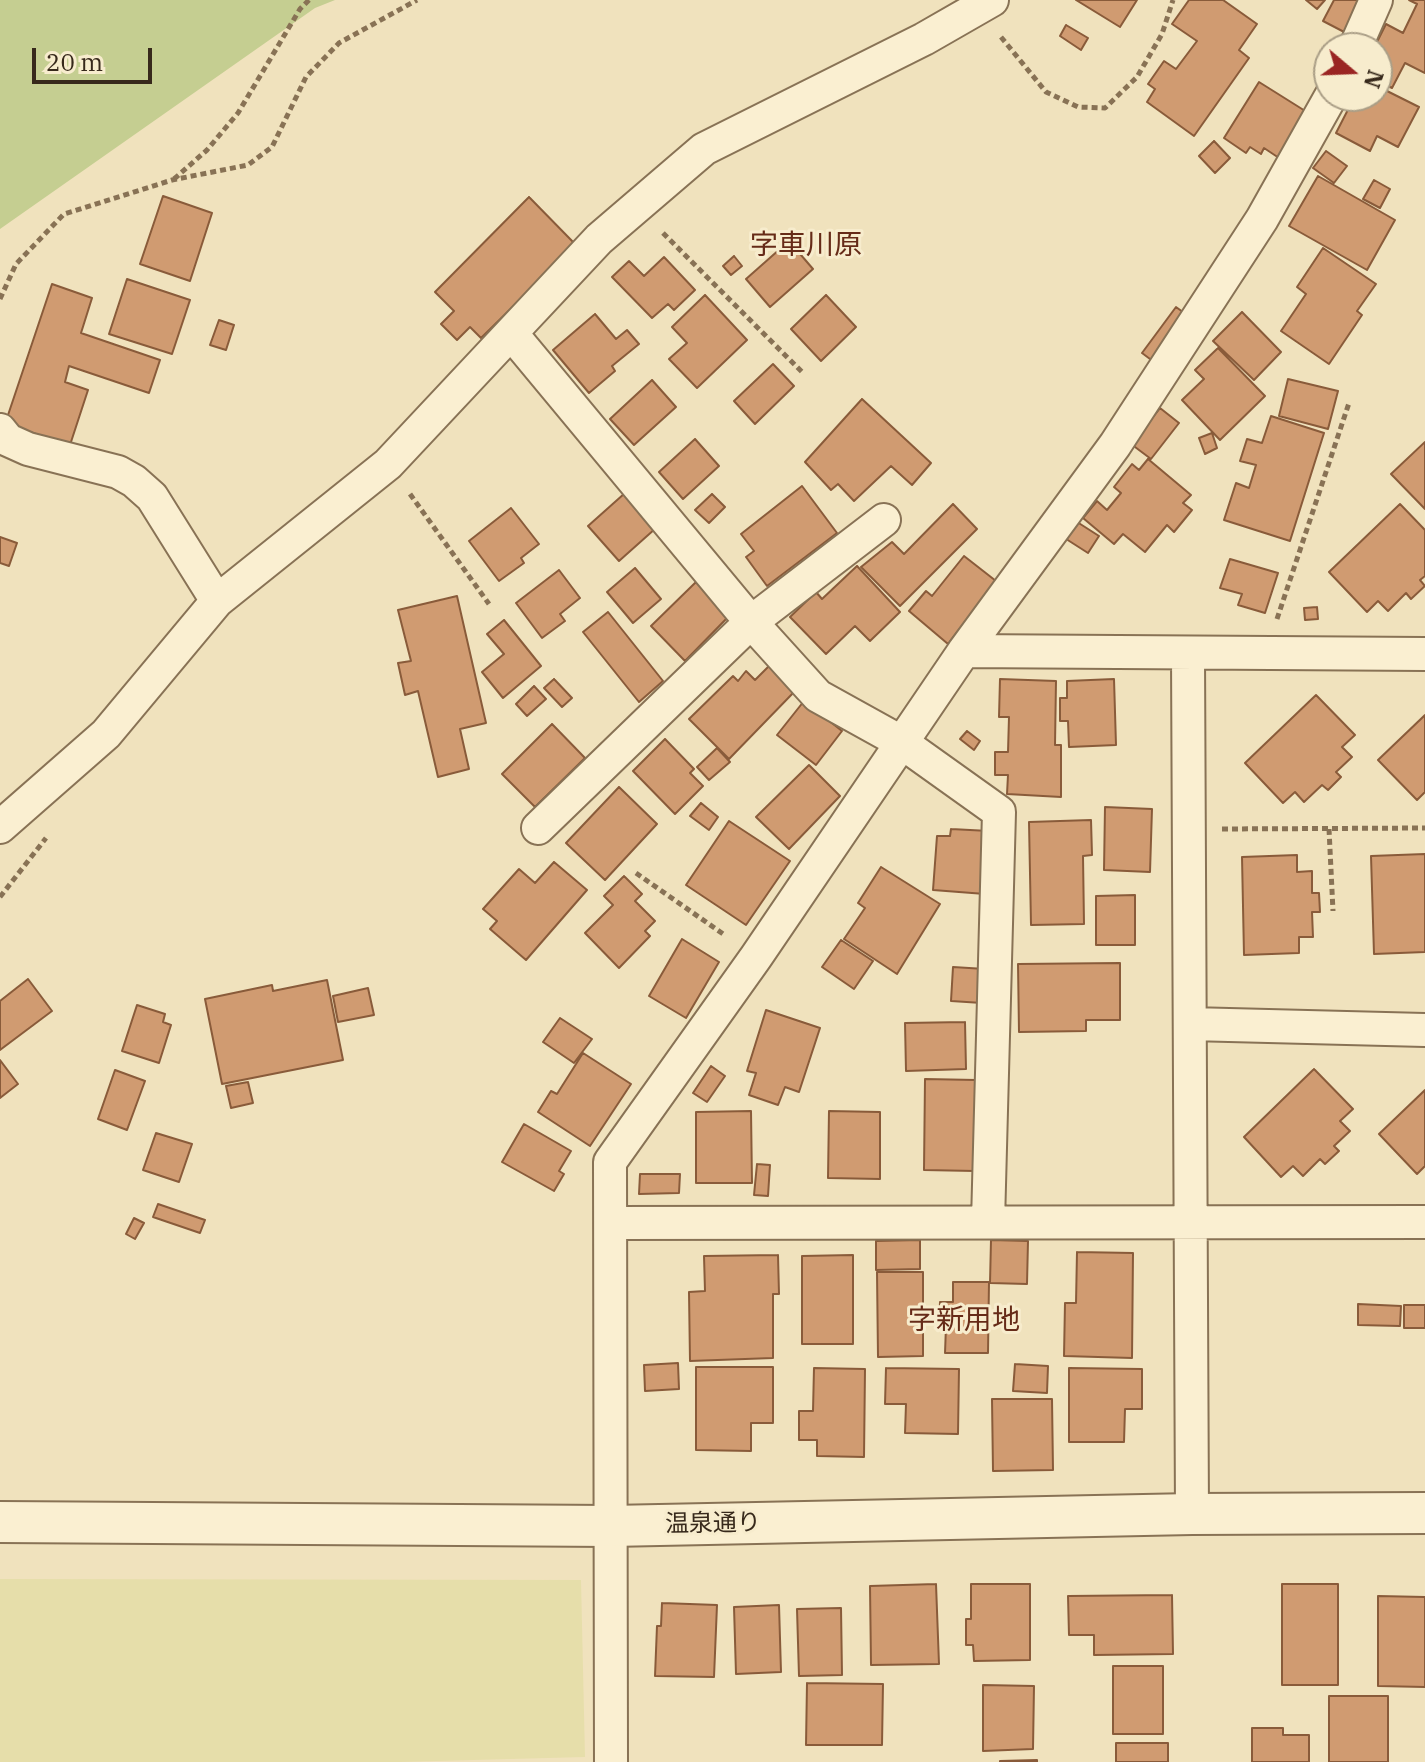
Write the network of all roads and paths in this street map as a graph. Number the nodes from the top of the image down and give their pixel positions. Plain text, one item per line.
1 (309, 0) edge
2 (417, 0) edge
3 (1173, 0) edge
4 (1376, 0) edge
5 (985, 5) edge
6 (1362, 32) edge
7 (1322, 112) edge
8 (172, 180) junction
9 (637, 207) junction
10 (0, 299) edge
11 (511, 333) junction
12 (804, 374) dead end
13 (1349, 403) dead end
14 (0, 430) edge
15 (388, 464) junction
16 (884, 520) dead end
17 (217, 601) junction
18 (489, 604) dead end
19 (751, 622) junction
20 (964, 651) junction
21 (1265, 654) junction
22 (1425, 654) edge
23 (1188, 655) junction
24 (901, 742) junction
25 (0, 827) edge
26 (538, 828) dead end
27 (1425, 828) edge
28 (1189, 829) junction
29 (1329, 829) junction
30 (636, 873) dead end
31 (1333, 911) dead end
32 (756, 957) junction
33 (1190, 1024) junction
34 (1425, 1030) edge
35 (988, 1222) junction
36 (1425, 1222) edge
37 (611, 1223) junction
38 (1191, 1224) junction
39 (1425, 1513) edge
40 (1192, 1514) junction
41 (0, 1522) edge
42 (611, 1526) junction
43 (611, 1762) edge

1 - 8 path
2 - 8 path
3 - 5 path
4 - 6 street
5 - 9 street
7 - 20 street
8 - 10 path
9 - 11 street
9 - 12 path
11 - 15 street
11 - 19 street
13 - 21 path
14 - 17 street
15 - 17 street
15 - 18 path
16 - 19 street
17 - 25 street
19 - 24 street
19 - 26 street
20 - 23 street
20 - 24 street
21 - 22 street
21 - 23 street
23 - 28 street
24 - 32 street
24 - 35 street
27 - 29 path
28 - 29 path
28 - 33 street
29 - 31 path
30 - 32 path
32 - 37 street
33 - 34 street
33 - 38 street
35 - 37 street
35 - 38 street
36 - 38 street
37 - 42 street
38 - 40 street
39 - 40 street, 温泉通り
40 - 42 street, 温泉通り
41 - 42 street, 温泉通り
42 - 43 street

